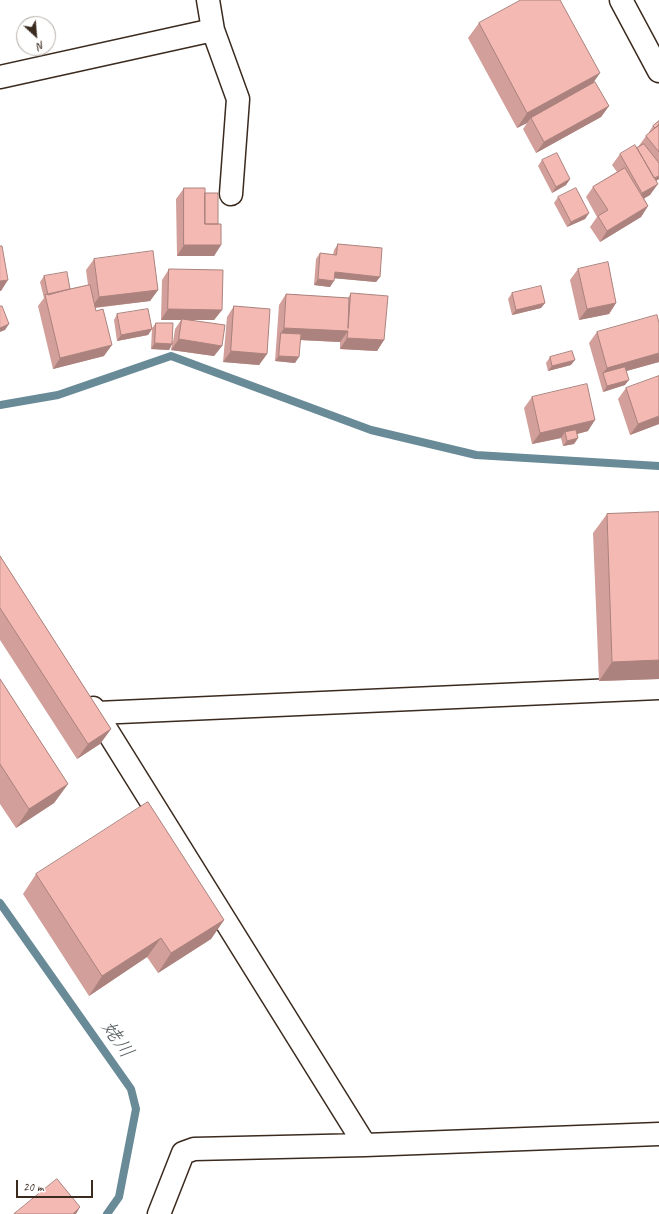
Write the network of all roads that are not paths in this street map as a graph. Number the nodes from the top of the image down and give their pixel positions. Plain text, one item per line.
1 (208, 0) edge
2 (621, 0) edge
3 (213, 30) junction
4 (659, 71) edge
5 (0, 77) edge
6 (232, 194) dead end
7 (659, 688) edge
8 (84, 693) edge
9 (96, 713) junction
10 (659, 1134) edge
11 (365, 1145) junction
12 (159, 1214) edge

1 - 3 street
2 - 4 street
3 - 5 street
3 - 6 street
7 - 9 street
8 - 9 street
9 - 11 street
10 - 11 street
11 - 12 street

